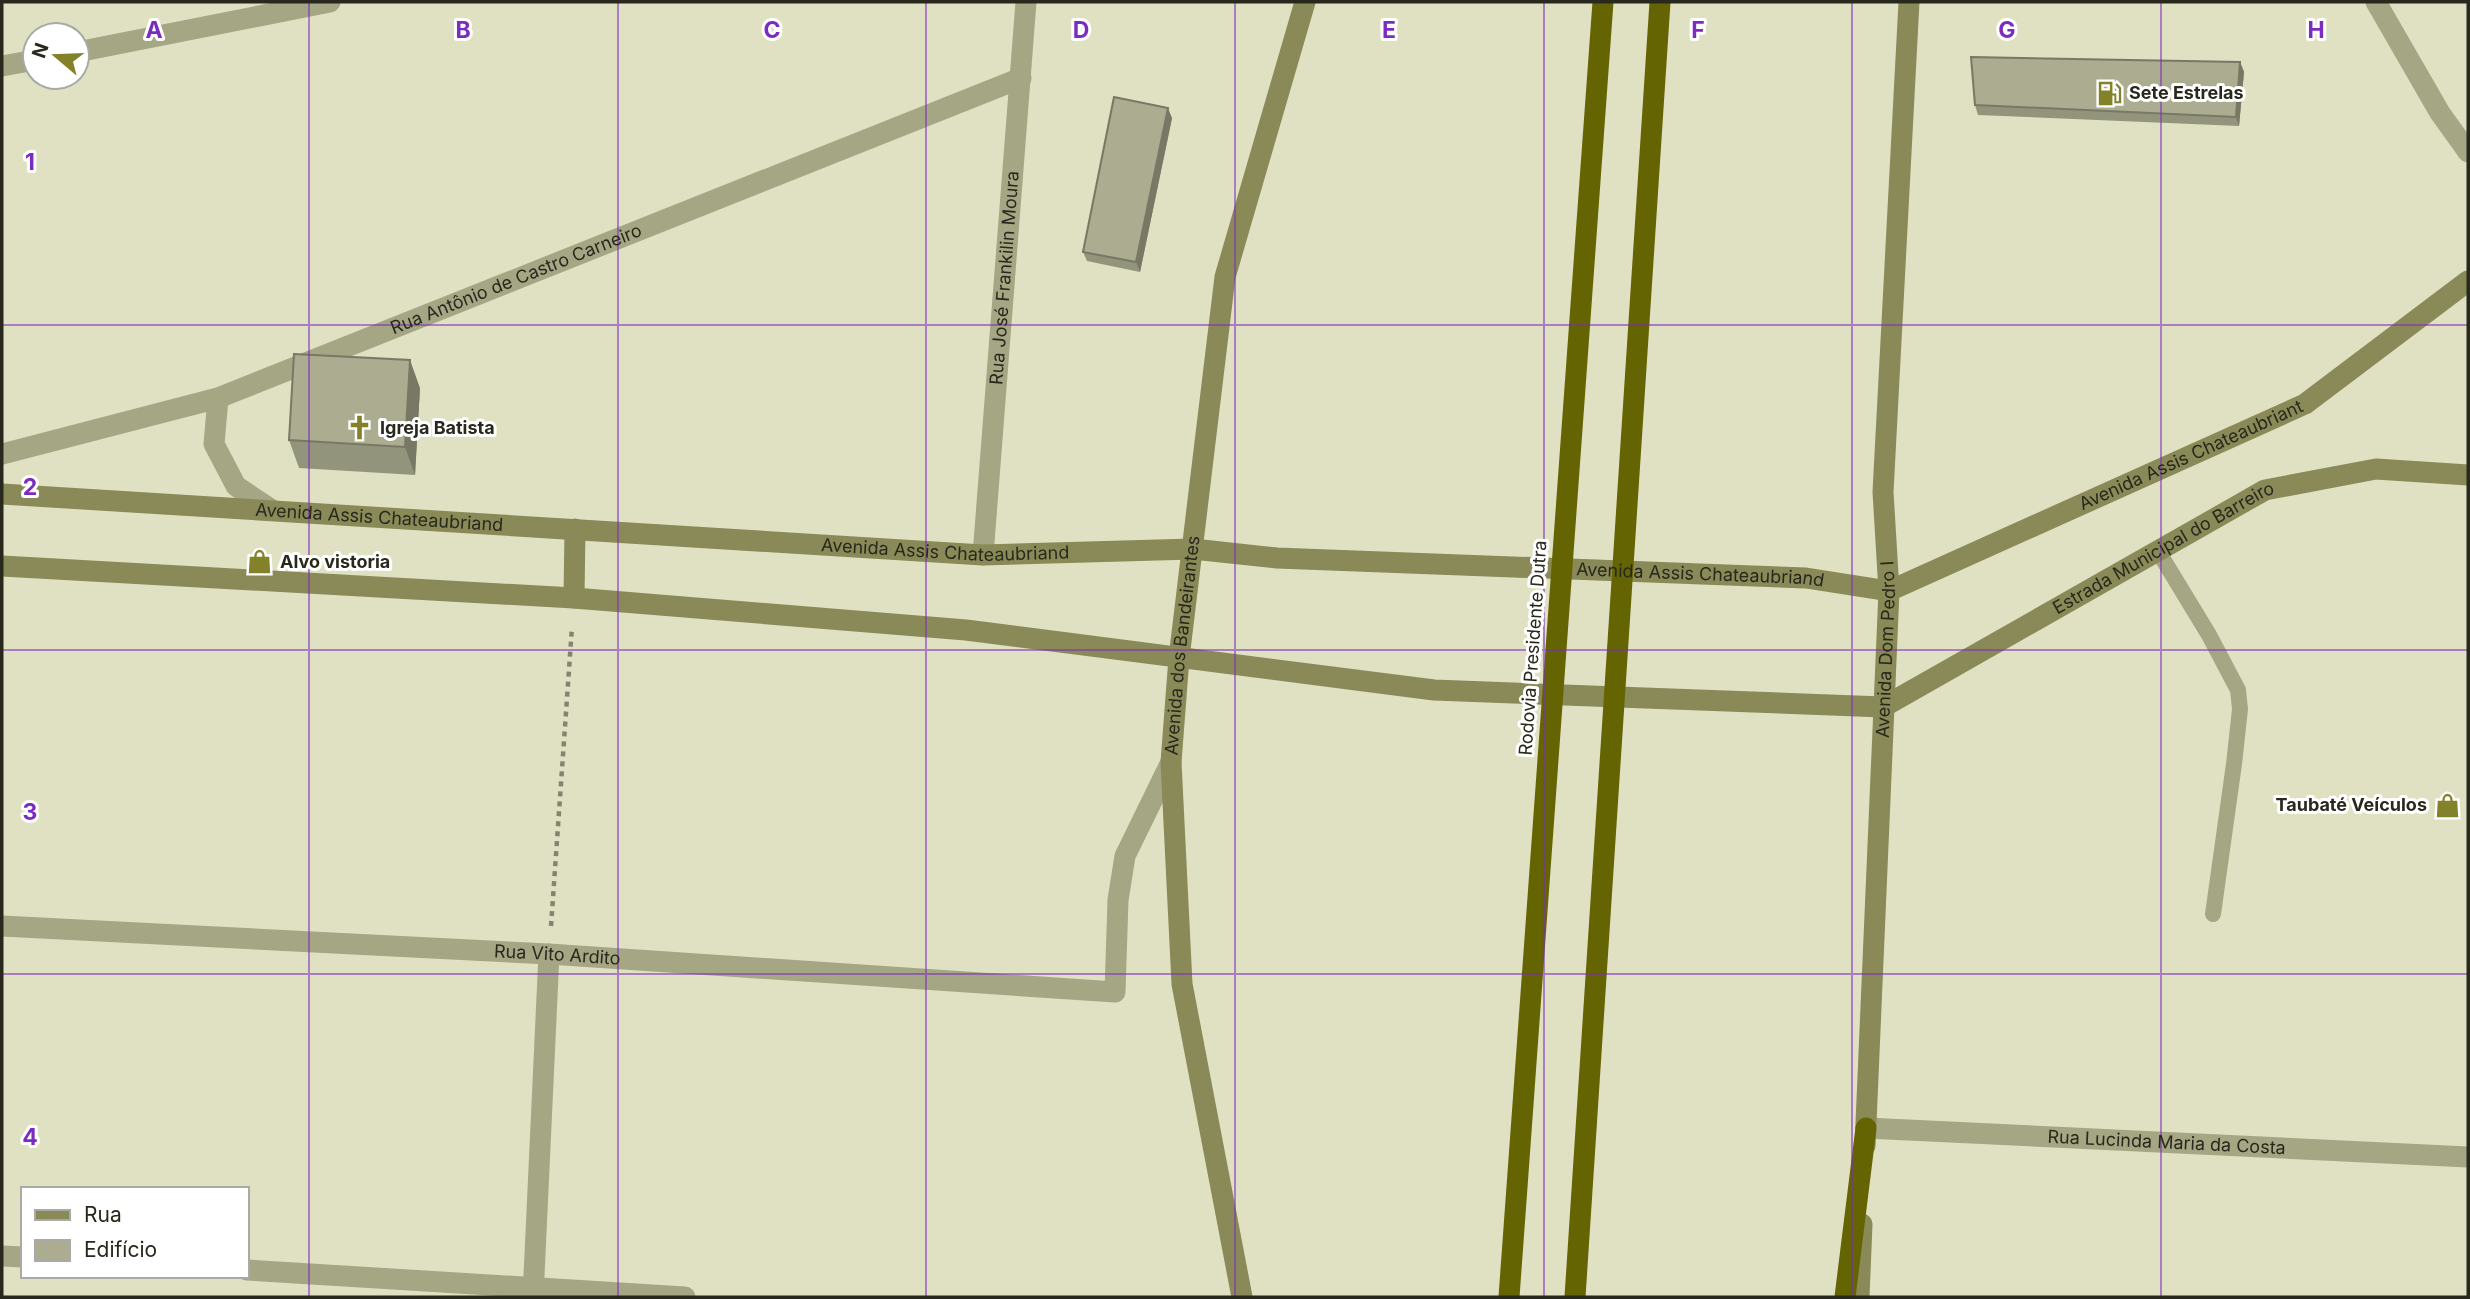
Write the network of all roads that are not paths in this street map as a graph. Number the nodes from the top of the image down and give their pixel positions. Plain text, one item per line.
1 (330, 2) edge
2 (1026, 2) edge
3 (1306, 2) edge
4 (1603, 2) edge
5 (1660, 2) edge
6 (1909, 2) edge
7 (2376, 2) edge
8 (91, 49) edge
9 (21, 63) edge
10 (2, 66) edge
11 (1021, 78) junction
12 (2468, 152) edge
13 (2468, 281) edge
14 (218, 398) junction
15 (2, 454) edge
16 (2468, 475) edge
17 (2, 494) edge
18 (272, 510) junction
19 (575, 529) junction
20 (1193, 549) junction
21 (2158, 551) junction
22 (983, 555) junction
23 (2, 566) edge
24 (1889, 591) junction
25 (574, 598) junction
26 (1179, 658) junction
27 (1883, 707) junction
28 (1171, 762) junction
29 (2213, 914) dead end
30 (2, 926) edge
31 (549, 954) junction
32 (1866, 1128) junction
33 (2468, 1157) edge
34 (2, 1256) edge
35 (21, 1257) edge
36 (248, 1270) edge
37 (533, 1291) edge
38 (685, 1297) edge
39 (1242, 1297) edge
40 (1508, 1297) edge
41 (1575, 1297) edge
42 (1845, 1297) edge
43 (1859, 1297) edge

1 - 8 street
2 - 11 street, Rua José Frankilin Moura
3 - 20 main road, Avenida dos Bandeirantes
4 - 40 highway, Rodovia Presidente Dutra
5 - 41 highway
6 - 24 main road, Avenida Dom Pedro I
7 - 12 street
9 - 10 street
11 - 14 street, Rua Antônio de Castro Carneiro
11 - 22 street, Rua José Frankilin Moura
13 - 24 main road, Avenida Assis Chateaubriant
14 - 15 street, Rua Antônio de Castro Carneiro
14 - 18 street
16 - 21 main road, Estrada Municipal do Barreiro
17 - 18 main road, Avenida Assis Chateaubriand
18 - 19 main road, Avenida Assis Chateaubriand
19 - 22 main road, Avenida Assis Chateaubriand
19 - 25 main road
20 - 22 main road, Avenida Assis Chateaubriand
20 - 24 main road, Avenida Assis Chateaubriand
20 - 26 main road, Avenida dos Bandeirantes
21 - 27 main road, Estrada Municipal do Barreiro
21 - 29 lane
23 - 25 main road
24 - 27 main road, Avenida Dom Pedro I
25 - 26 main road
26 - 27 main road
26 - 28 main road, Avenida dos Bandeirantes
27 - 32 main road, Avenida Dom Pedro I
28 - 31 street, Rua Vito Ardito
28 - 39 main road, Avenida dos Bandeirantes
30 - 31 street, Rua Vito Ardito
31 - 37 street
32 - 33 street, Rua Lucinda Maria da Costa
32 - 42 highway
32 - 43 main road, Avenida Dom Pedro I
34 - 35 street
36 - 37 street
37 - 38 street

